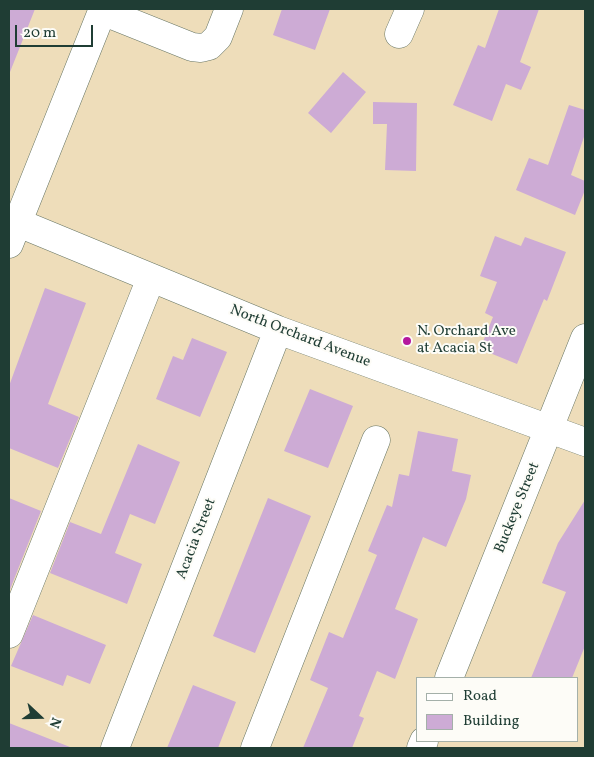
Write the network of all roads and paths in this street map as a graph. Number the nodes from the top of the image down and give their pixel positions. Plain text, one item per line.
1 (229, 9) edge
2 (410, 9) edge
3 (102, 10) edge
4 (399, 34) dead end
5 (12, 229) edge
6 (151, 278) junction
7 (278, 330) junction
8 (585, 338) edge
9 (550, 428) junction
10 (376, 440) dead end
11 (585, 442) edge
12 (9, 634) edge
13 (449, 677) edge
14 (115, 748) edge
15 (255, 748) edge

1 - 3 street
2 - 4 street
3 - 5 street
5 - 6 street, North Orchard Avenue
6 - 7 street, North Orchard Avenue
6 - 12 street
7 - 9 street, North Orchard Avenue
7 - 14 street, Acacia Street
8 - 9 street, Buckeye Street
9 - 11 street, North Orchard Avenue
9 - 13 street, Buckeye Street
10 - 15 street

